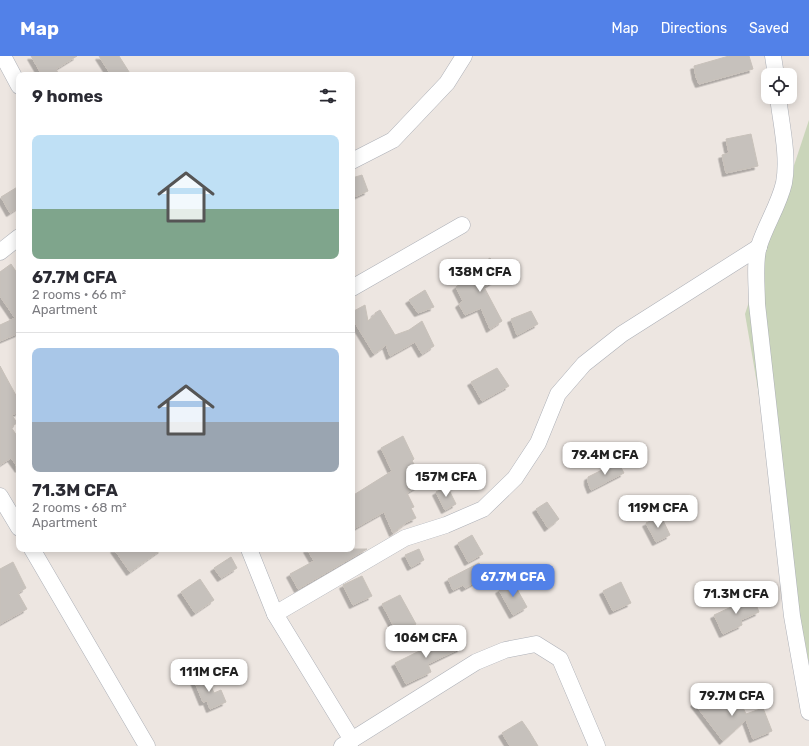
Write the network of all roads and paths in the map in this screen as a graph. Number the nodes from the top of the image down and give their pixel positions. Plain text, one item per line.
1 (3, 56) edge
2 (464, 56) edge
3 (773, 56) edge
4 (775, 68) edge
5 (16, 80) edge
6 (779, 104) edge
7 (355, 160) edge
8 (462, 225) dead end
9 (16, 239) edge
10 (758, 247) junction
11 (0, 252) edge
12 (355, 286) edge
13 (0, 496) edge
14 (16, 523) edge
15 (34, 552) edge
16 (250, 552) edge
17 (275, 614) junction
18 (809, 712) edge
19 (347, 743) edge
20 (147, 746) edge
21 (597, 746) edge

1 - 5 street
2 - 7 street
3 - 4 street
6 - 10 street
8 - 12 street
9 - 11 street
10 - 17 street
10 - 18 street
13 - 14 street
15 - 20 street
16 - 17 street
17 - 19 street
19 - 21 street

